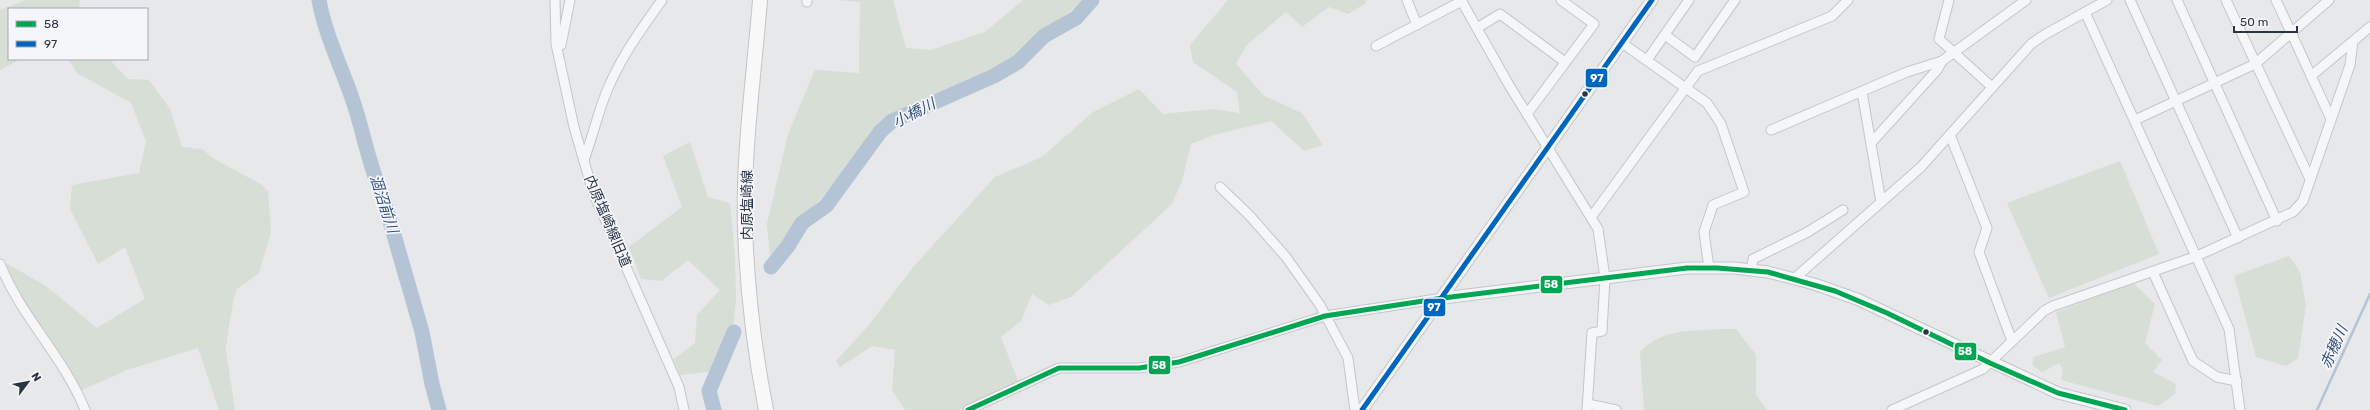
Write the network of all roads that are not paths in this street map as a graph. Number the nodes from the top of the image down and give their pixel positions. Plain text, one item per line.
1 (555, 0) edge
2 (570, 0) edge
3 (662, 0) edge
4 (760, 0) edge
5 (1407, 0) edge
6 (1561, 0) edge
7 (1689, 0) edge
8 (1735, 0) edge
9 (1848, 0) edge
10 (1949, 0) edge
11 (2026, 0) edge
12 (2107, 0) edge
13 (2130, 0) edge
14 (2177, 0) edge
15 (2226, 0) edge
16 (2276, 0) edge
17 (2329, 0) edge
18 (1461, 1) edge
19 (1648, 2) edge
20 (2085, 12) junction
21 (1417, 25) junction
22 (2370, 27) edge
23 (1477, 28) junction
24 (2291, 33) junction
25 (1665, 35) junction
26 (2353, 42) junction
27 (1622, 43) junction
28 (1376, 46) dead end
29 (1955, 53) junction
30 (1647, 60) junction
31 (560, 61) junction
32 (1942, 61) junction
33 (1566, 62) junction
34 (2255, 64) junction
35 (2311, 76) junction
36 (2216, 83) junction
37 (1992, 87) junction
38 (1686, 88) junction
39 (1862, 92) junction
40 (2176, 101) junction
41 (1527, 114) junction
42 (2331, 119) junction
43 (2135, 120) junction
44 (1771, 130) dead end
45 (1950, 135) junction
46 (1872, 142) junction
47 (1548, 149) junction
48 (584, 160) junction
49 (2310, 179) junction
50 (1220, 187) dead end
51 (1881, 202) junction
52 (1843, 210) dead end
53 (1592, 216) junction
54 (2277, 221) junction
55 (2238, 238) junction
56 (2197, 256) junction
57 (0, 264) edge
58 (1709, 268) junction
59 (1751, 270) junction
60 (2153, 272) junction
61 (1604, 278) junction
62 (1795, 278) junction
63 (1443, 298) junction
64 (1325, 316) junction
65 (2012, 341) junction
66 (1990, 363) junction
67 (2237, 381) junction
68 (1587, 407) edge
69 (85, 410) edge
70 (684, 410) edge
71 (766, 410) edge
72 (968, 410) edge
73 (1355, 410) edge
74 (1362, 410) edge
75 (1616, 410) edge
76 (1892, 410) edge
77 (2125, 410) edge
78 (2240, 410) edge

1 - 31 street, 内原塩崎線旧道
2 - 31 street
3 - 48 street
4 - 71 main road, 内原塩崎線
5 - 21 street
6 - 33 street
7 - 25 street
8 - 25 street
9 - 38 street
10 - 29 street
11 - 29 street
12 - 20 street
13 - 40 street
14 - 36 street
15 - 34 street
16 - 24 street
17 - 24 street
18 - 21 street
18 - 23 street
19 - 27 street
20 - 37 street
20 - 43 street
21 - 28 street
22 - 26 street
23 - 33 street
23 - 41 street
24 - 34 street
24 - 35 street
25 - 30 street
26 - 35 street
26 - 42 street
27 - 30 street
27 - 47 street
29 - 32 street
29 - 37 street
30 - 38 street
31 - 48 street, 内原塩崎線旧道
32 - 39 street
32 - 46 street
33 - 41 street
34 - 36 street
34 - 49 street
35 - 42 street
36 - 40 street
36 - 54 street
37 - 45 street
38 - 53 street
38 - 58 street
39 - 44 street
39 - 46 street
40 - 43 street
40 - 55 street
41 - 47 street
42 - 49 street
43 - 56 street
45 - 51 street
45 - 65 street
46 - 51 street
47 - 53 street
47 - 63 street
48 - 70 street, 内原塩崎線旧道
49 - 54 street
50 - 64 street
51 - 62 street
52 - 59 street
53 - 61 street
54 - 55 street
55 - 56 street
56 - 60 street
56 - 67 street
57 - 69 street
58 - 59 street
58 - 61 street
59 - 62 street
60 - 65 street
60 - 67 street
61 - 63 street
61 - 68 street
62 - 66 street
63 - 64 street
63 - 74 street
64 - 72 street
64 - 73 street
65 - 66 street
66 - 76 street
66 - 77 street
67 - 78 street
68 - 75 street

